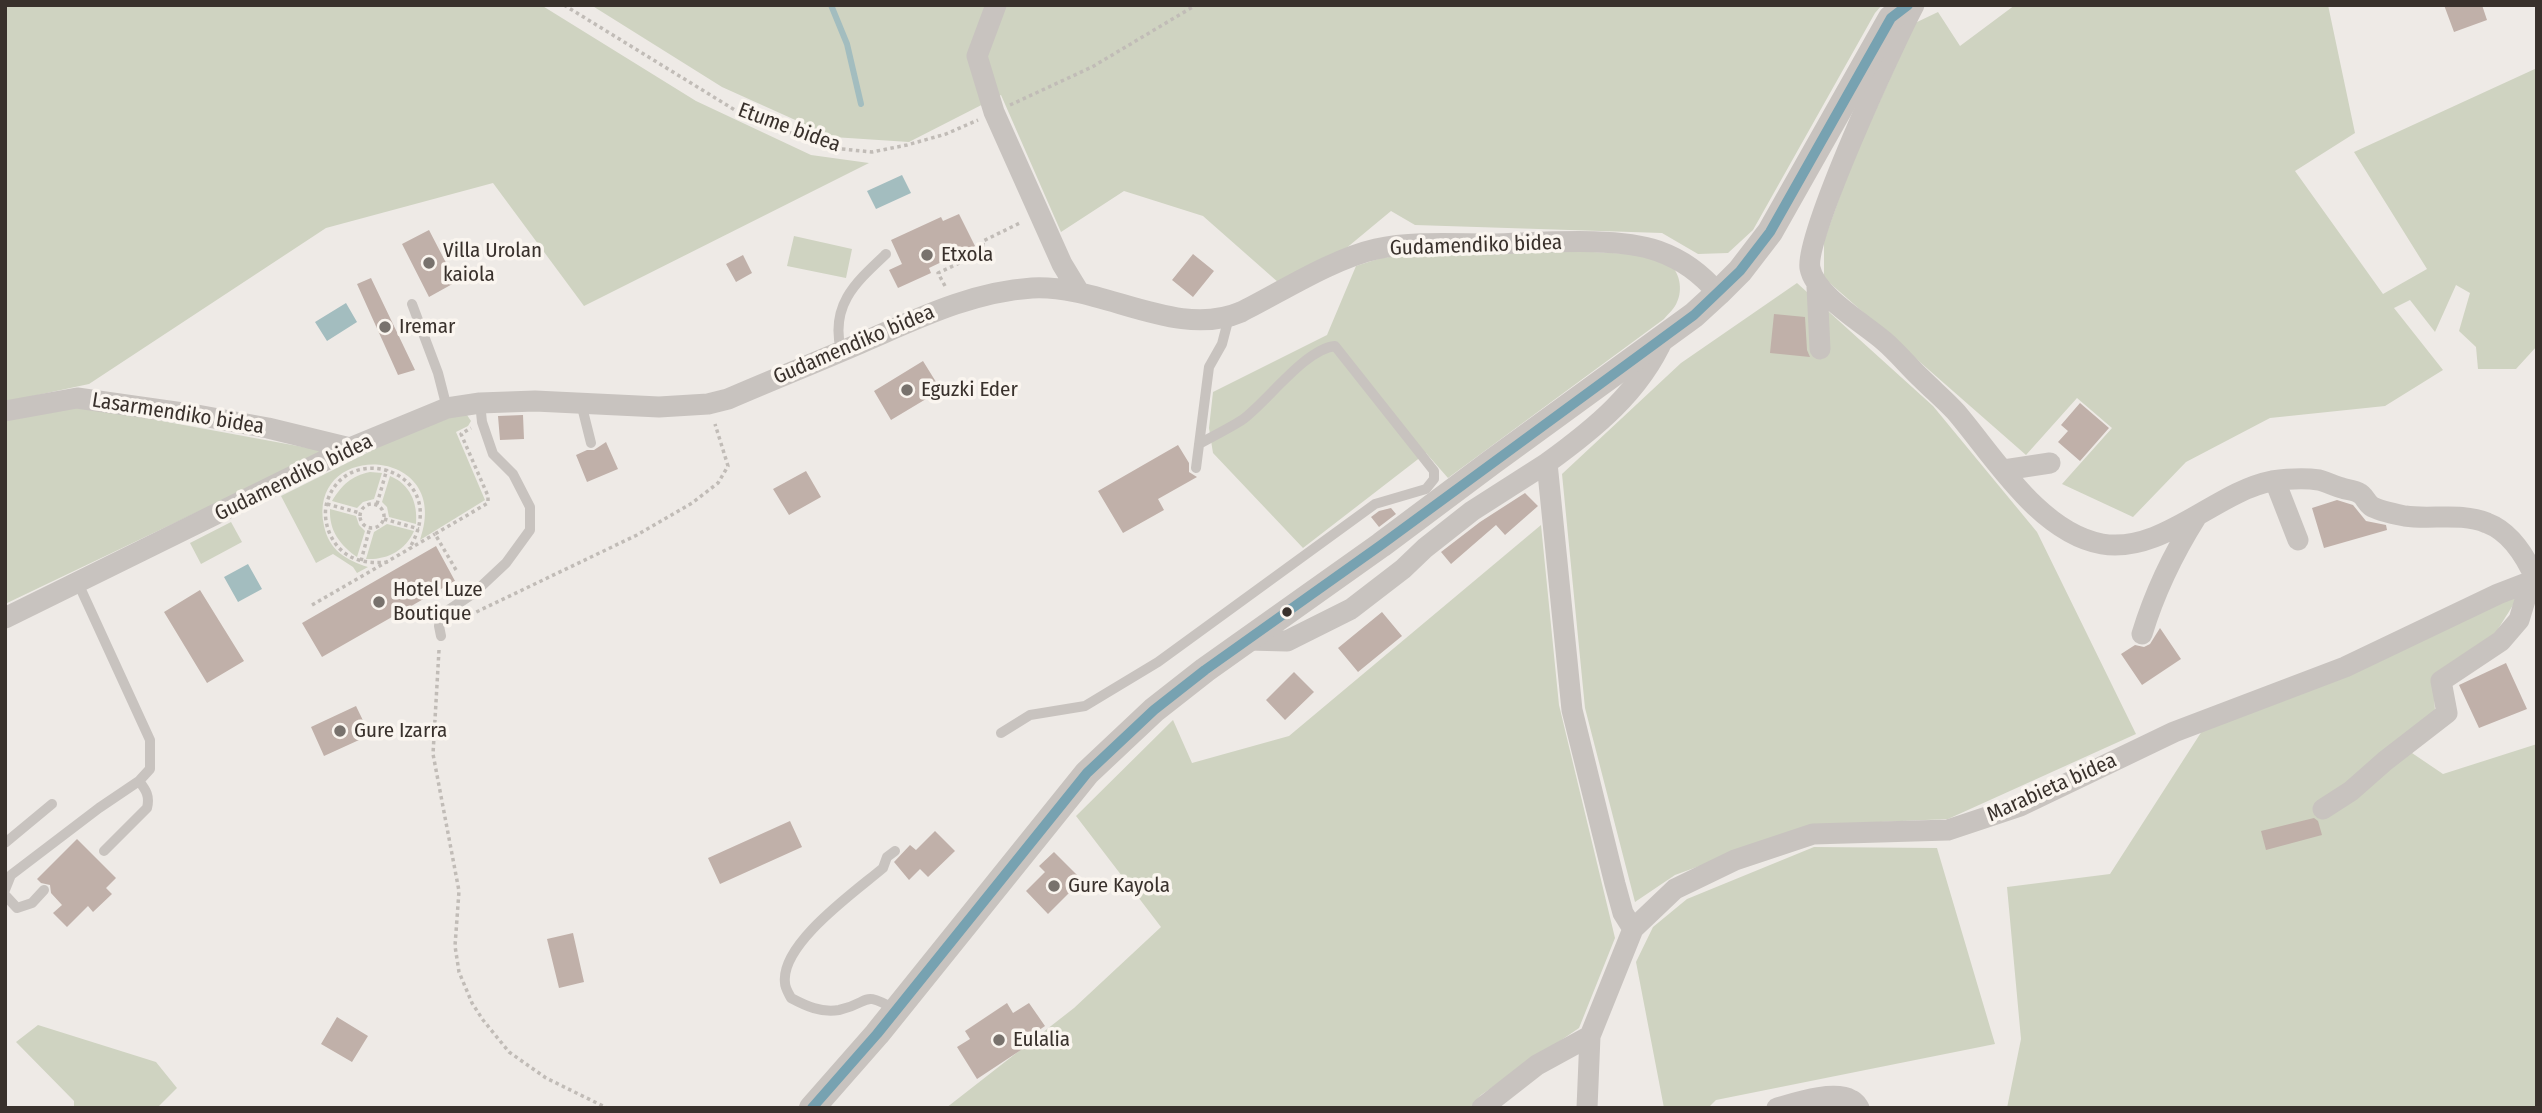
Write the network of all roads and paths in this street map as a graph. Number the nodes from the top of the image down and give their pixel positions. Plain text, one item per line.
1 (564, 5) edge
2 (996, 5) edge
3 (1196, 5) edge
4 (1908, 5) edge
5 (1914, 5) edge
6 (994, 112) junction
7 (1040, 214) junction
8 (886, 254) dead end
9 (1817, 287) junction
10 (1079, 292) junction
11 (1718, 293) junction
12 (952, 303) junction
13 (412, 304) dead end
14 (1229, 317) junction
15 (1664, 337) junction
16 (1821, 349) dead end
17 (841, 351) junction
18 (581, 403) junction
19 (708, 404) junction
20 (447, 408) junction
21 (5, 411) edge
22 (481, 413) junction
23 (592, 443) dead end
24 (1199, 444) junction
25 (350, 449) junction
26 (1546, 463) junction
27 (2050, 463) dead end
28 (1196, 468) dead end
29 (387, 469) junction
30 (2004, 470) junction
31 (2275, 481) junction
32 (327, 504) junction
33 (377, 504) junction
34 (360, 513) junction
35 (2197, 516) junction
36 (384, 519) junction
37 (370, 527) junction
38 (419, 529) junction
39 (435, 534) junction
40 (2298, 540) dead end
41 (409, 549) junction
42 (360, 561) junction
43 (388, 562) junction
44 (456, 570) dead end
45 (2536, 579) edge
46 (78, 583) junction
47 (312, 605) dead end
48 (5, 618) edge
49 (2142, 634) dead end
50 (441, 636) junction
51 (1248, 640) junction
52 (1001, 733) dead end
53 (139, 781) junction
54 (52, 804) dead end
55 (2323, 809) dead end
56 (5, 842) edge
57 (104, 850) dead end
58 (895, 851) dead end
59 (44, 890) dead end
60 (5, 892) edge
61 (1633, 929) junction
62 (896, 1010) junction
63 (1590, 1036) junction
64 (607, 1108) edge
65 (811, 1108) edge
66 (1482, 1108) edge
67 (1587, 1108) edge
68 (1777, 1108) edge
69 (1859, 1108) edge

1 - 6 path, Etume bidea
2 - 6 street
3 - 6 path, Etume bidea
4 - 11 street
5 - 9 street
6 - 7 street
7 - 10 street
7 - 12 path
8 - 17 lane
9 - 16 street
9 - 30 street
10 - 12 street, Gudamendiko bidea
10 - 14 street, Gudamendiko bidea
11 - 14 street, Gudamendiko bidea
11 - 15 street
12 - 17 street, Gudamendiko bidea
13 - 20 lane
14 - 24 lane
15 - 26 street
15 - 51 street
17 - 19 street, Gudamendiko bidea
18 - 19 street, Gudamendiko bidea
18 - 22 street, Gudamendiko bidea
18 - 23 lane
19 - 50 path
20 - 22 street, Gudamendiko bidea
20 - 25 street, Gudamendiko bidea
21 - 25 street, Lasarmendiko bidea
22 - 39 path
22 - 50 lane
24 - 28 lane
24 - 52 lane
25 - 46 street, Gudamendiko bidea
26 - 51 street
26 - 61 street
27 - 30 street
29 - 32 path
29 - 33 path
29 - 38 path
30 - 35 street
31 - 35 street
31 - 40 street
31 - 45 street
32 - 34 path
32 - 42 path
33 - 34 path
33 - 36 path
34 - 37 path
35 - 49 street
36 - 37 path
36 - 38 path
37 - 42 path
38 - 41 path
39 - 41 path
39 - 44 path
41 - 43 path
42 - 43 path
43 - 47 path
45 - 55 street
45 - 61 street, Marabieta bidea
46 - 48 street, Gudamendiko bidea
46 - 53 lane
50 - 64 path
51 - 62 street
53 - 57 lane
53 - 60 lane
54 - 56 lane
58 - 62 lane
59 - 60 lane
61 - 63 street, Marabieta bidea
62 - 65 street
63 - 66 street
63 - 67 street, Marabieta bidea
68 - 69 street

